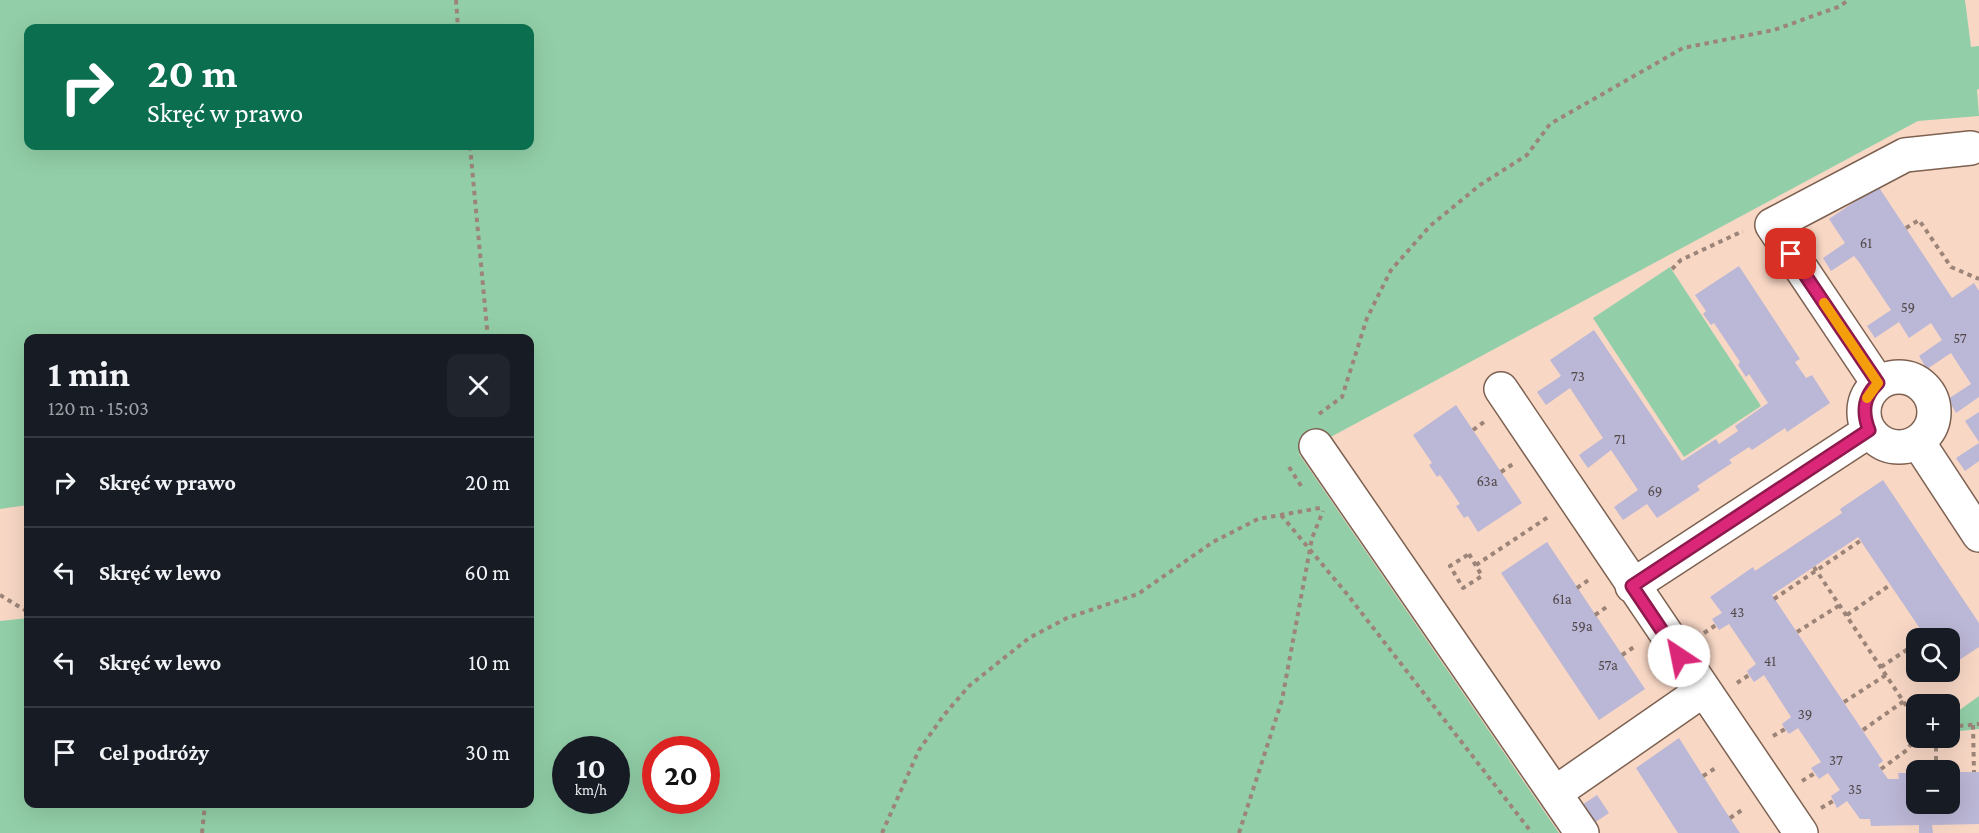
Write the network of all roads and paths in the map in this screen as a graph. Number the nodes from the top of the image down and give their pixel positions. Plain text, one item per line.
1 (456, 0) edge
2 (1849, 0) edge
3 (459, 24) edge
4 (1971, 148) dead end
5 (470, 150) edge
6 (1772, 225) junction
7 (1906, 228) dead end
8 (1671, 268) dead end
9 (1979, 279) edge
10 (488, 334) edge
11 (1878, 383) junction
12 (1501, 389) dead end
13 (1869, 430) junction
14 (1315, 432) joint
15 (1918, 442) junction
16 (1288, 462) dead end
17 (1309, 496) dead end
18 (1315, 502) dead end
19 (1325, 507) junction
20 (1552, 514) dead end
21 (1281, 515) junction
22 (1979, 535) edge
23 (1860, 541) dead end
24 (1310, 548) junction
25 (1476, 565) junction
26 (1450, 566) junction
27 (1816, 569) junction
28 (1443, 570) dead end
29 (1890, 585) dead end
30 (1632, 586) junction
31 (0, 595) edge
32 (1774, 598) dead end
33 (1840, 605) junction
34 (24, 610) edge
35 (1846, 615) junction
36 (1797, 632) dead end
37 (1906, 650) edge
38 (1881, 667) junction
39 (1886, 675) junction
40 (1702, 691) junction
41 (1904, 701) junction
42 (1844, 702) dead end
43 (1906, 704) edge
44 (1979, 724) edge
45 (1973, 725) junction
46 (1960, 726) edge
47 (1863, 730) dead end
48 (1908, 748) edge
49 (1881, 769) dead end
50 (1974, 772) dead end
51 (1556, 793) junction
52 (205, 808) edge
53 (202, 833) edge
54 (882, 833) edge
55 (1239, 833) edge
56 (1532, 833) edge
57 (1582, 833) edge
58 (1801, 833) edge

1 - 3 path
2 - 14 path
4 - 6 lane
5 - 10 path
6 - 8 path
6 - 11 lane
7 - 9 path
11 - 13 lane
11 - 15 lane
12 - 30 lane
13 - 15 lane
13 - 30 lane
14 - 51 lane
15 - 22 lane
16 - 17 path
18 - 19 path
19 - 21 path
19 - 24 path
20 - 25 path
21 - 24 path
21 - 54 path
23 - 27 path
24 - 55 path
24 - 56 path
25 - 26 path
25 - 26 path
26 - 28 path
27 - 32 path
27 - 33 path
29 - 35 path
30 - 40 lane
31 - 34 path
33 - 35 path
33 - 36 path
35 - 38 path
37 - 38 path
38 - 39 path
39 - 41 path
39 - 42 path
40 - 51 lane
40 - 58 lane
41 - 43 path
41 - 47 path
44 - 45 path
45 - 46 path
45 - 50 path
48 - 49 path
51 - 57 lane
52 - 53 path

